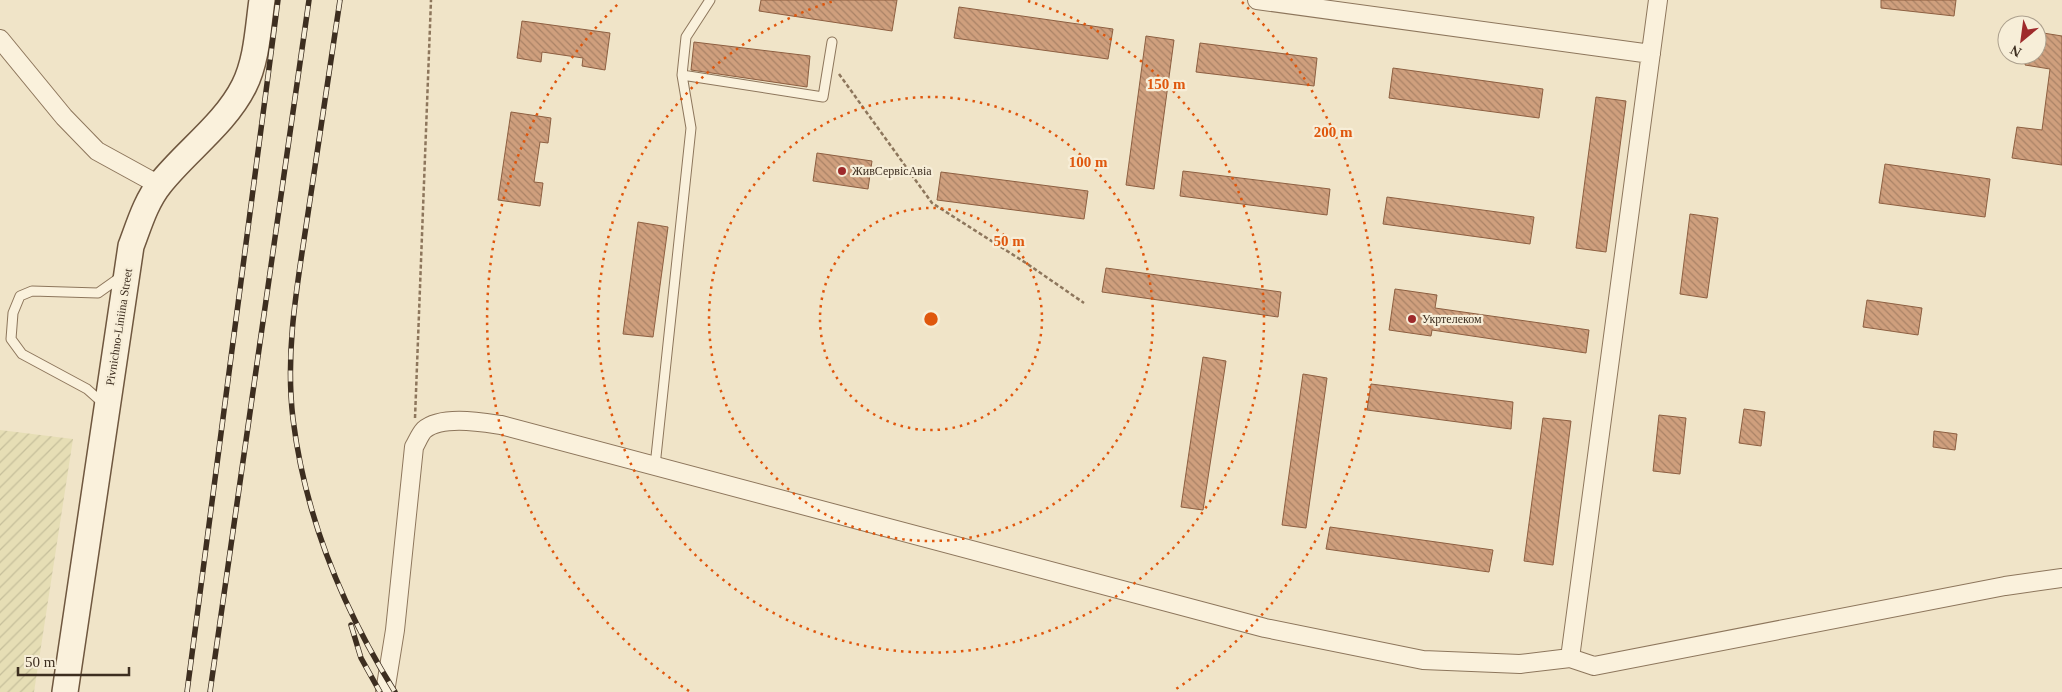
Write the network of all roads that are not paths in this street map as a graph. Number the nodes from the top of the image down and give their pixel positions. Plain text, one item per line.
1 (262, 0) edge
2 (710, 0) edge
3 (1257, 0) edge
4 (1658, 0) edge
5 (0, 39) edge
6 (832, 42) dead end
7 (1650, 54) junction
8 (682, 75) junction
9 (159, 185) junction
10 (127, 273) junction
11 (107, 406) junction
12 (655, 466) junction
13 (2062, 578) edge
14 (1570, 658) junction
15 (65, 692) edge
16 (385, 692) edge

1 - 9 street, Pivnichno-Liniina Street
2 - 8 lane
3 - 7 street
4 - 7 street
5 - 9 street
6 - 8 lane
7 - 14 street
8 - 12 lane
9 - 10 street, Pivnichno-Liniina Street
10 - 11 street, Pivnichno-Liniina Street
10 - 11 lane
11 - 15 street, Pivnichno-Liniina Street
12 - 14 street
12 - 16 street
13 - 14 street

